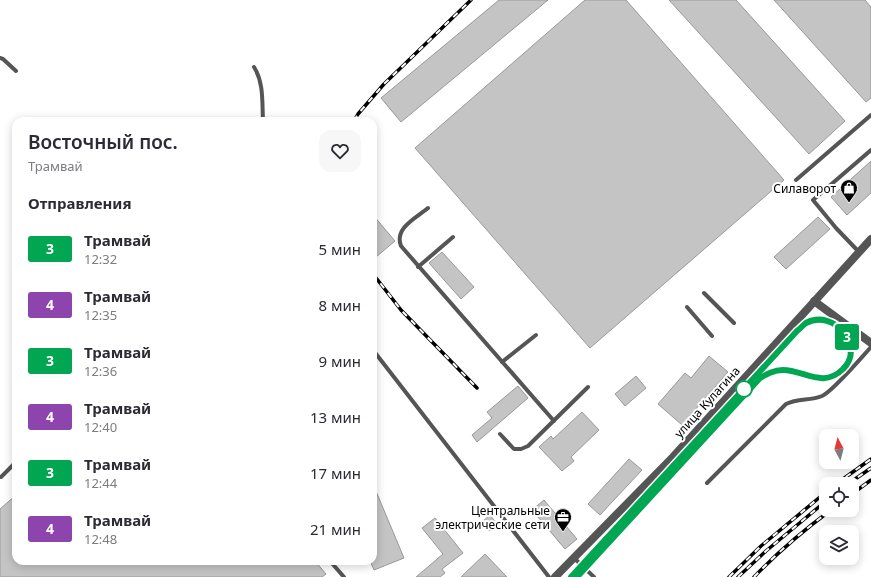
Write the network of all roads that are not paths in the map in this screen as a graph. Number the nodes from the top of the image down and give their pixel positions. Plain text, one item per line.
1 (0, 58) edge
2 (254, 67) dead end
3 (16, 70) dead end
4 (871, 114) edge
5 (263, 117) edge
6 (871, 150) edge
7 (796, 180) dead end
8 (428, 208) dead end
9 (453, 237) dead end
10 (871, 239) edge
11 (859, 252) junction
12 (418, 267) junction
13 (704, 293) dead end
14 (814, 301) junction
15 (687, 307) dead end
16 (734, 323) dead end
17 (536, 335) dead end
18 (712, 336) dead end
19 (871, 343) edge
20 (871, 347) edge
21 (377, 355) edge
22 (502, 362) junction
23 (588, 387) dead end
24 (554, 421) junction
25 (500, 434) dead end
26 (12, 466) edge
27 (1, 477) edge
28 (707, 483) dead end
29 (574, 558) junction
30 (334, 565) edge
31 (344, 577) edge
32 (549, 577) edge
33 (555, 577) edge
34 (594, 577) edge

1 - 3 lane
2 - 5 lane
4 - 7 lane
6 - 11 lane
8 - 12 lane
9 - 12 lane
10 - 11 street, улица Кулагина
11 - 14 street, улица Кулагина
12 - 22 lane
13 - 16 lane
14 - 19 street
14 - 29 street, улица Кулагина
15 - 18 lane
17 - 22 lane
20 - 28 lane
21 - 32 lane
22 - 24 lane
23 - 24 lane
24 - 25 lane
26 - 27 lane
29 - 33 street, улица Кулагина
29 - 34 lane
30 - 31 lane

